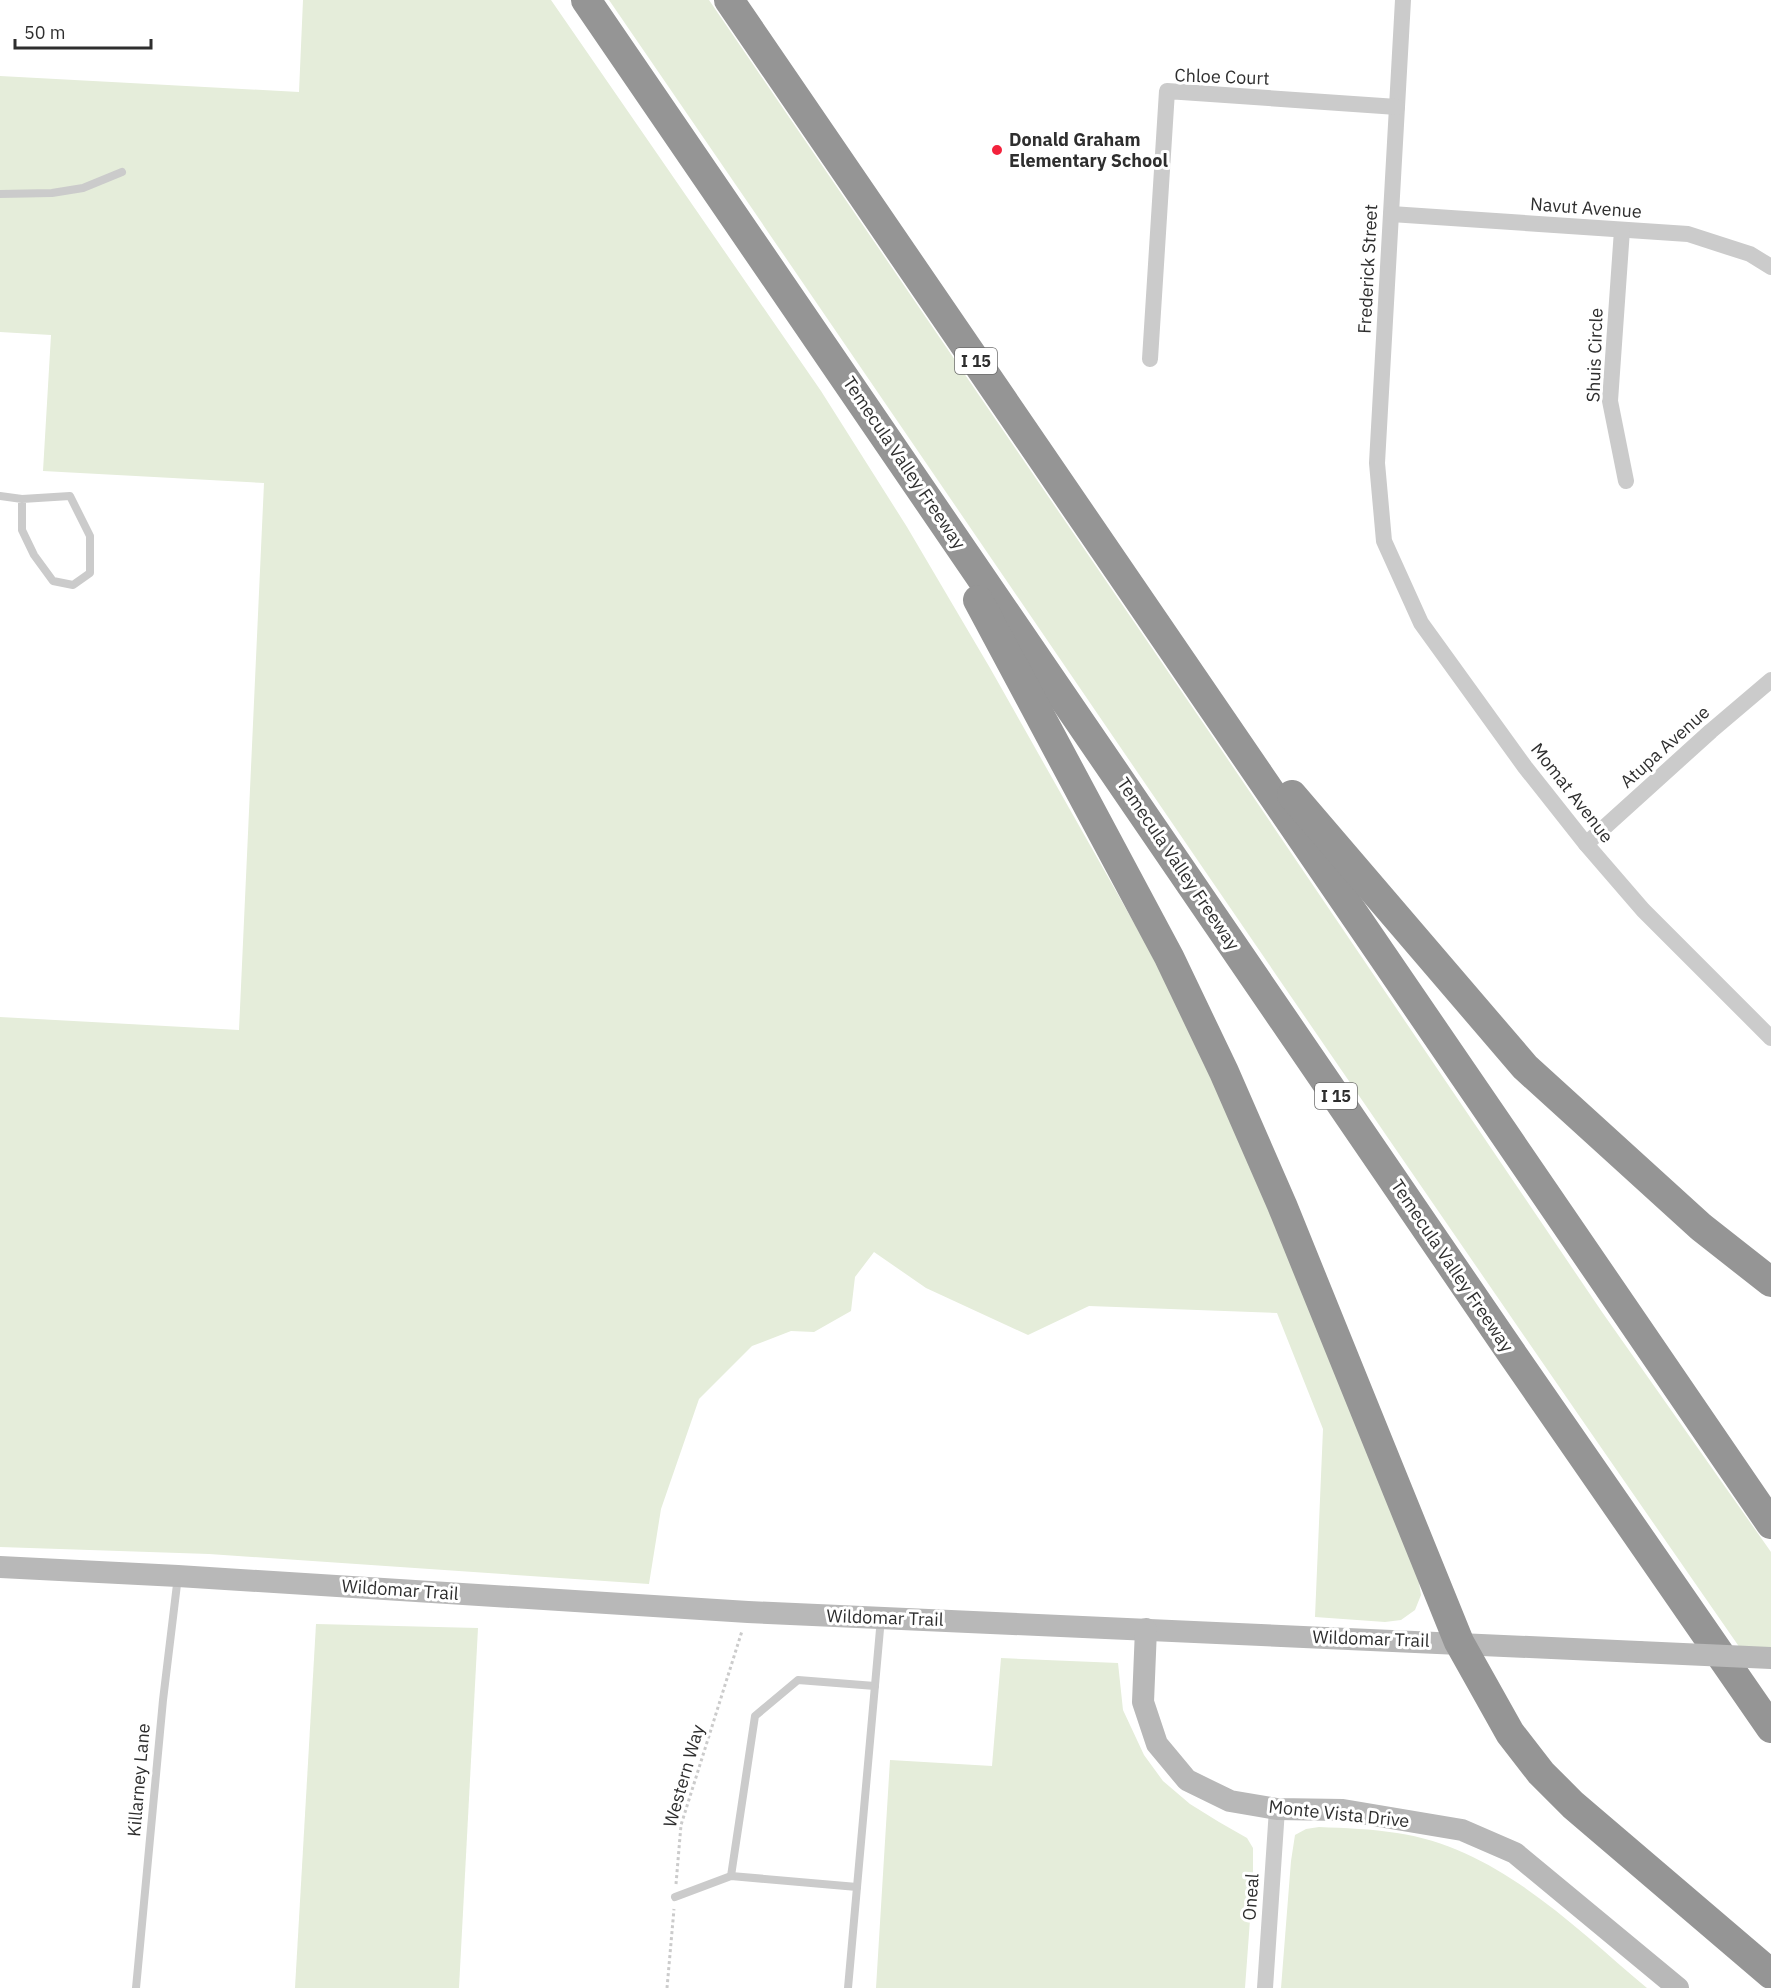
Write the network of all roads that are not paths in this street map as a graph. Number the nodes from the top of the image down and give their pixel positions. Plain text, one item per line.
1 (586, 0) edge
2 (729, 0) edge
3 (1403, 0) edge
4 (1397, 107) junction
5 (122, 172) dead end
6 (0, 194) edge
7 (1391, 214) junction
8 (1622, 230) junction
9 (1771, 267) edge
10 (1150, 359) dead end
11 (904, 462) junction
12 (1626, 481) dead end
13 (0, 496) edge
14 (22, 499) junction
15 (1384, 541) joint
16 (1771, 681) edge
17 (1201, 688) junction
18 (1586, 844) junction
19 (1771, 1038) edge
20 (1771, 1282) edge
21 (1771, 1524) edge
22 (0, 1567) edge
23 (178, 1576) junction
24 (882, 1618) junction
25 (1146, 1629) junction
26 (1459, 1642) junction
27 (1771, 1658) edge
28 (875, 1686) junction
29 (1771, 1728) edge
30 (1277, 1809) junction
31 (731, 1876) junction
32 (857, 1887) junction
33 (675, 1897) road end
34 (1771, 1974) edge
35 (136, 1988) edge
36 (848, 1988) edge
37 (1265, 1988) edge
38 (1678, 1988) edge

1 - 11 highway, Temecula Valley Freeway / I 15
2 - 17 highway, I 15
3 - 4 street, Frederick Street
4 - 7 street, Frederick Street
4 - 10 street, Chloe Court
5 - 6 lane
7 - 8 street, Navut Avenue
7 - 15 street, Frederick Street
8 - 9 street, Navut Avenue
8 - 12 street, Shuis Circle
11 - 26 highway
11 - 29 highway, Temecula Valley Freeway / I 15
13 - 14 lane
14 - 14 lane
15 - 18 street, Momat Avenue
16 - 18 street, Atupa Avenue
17 - 20 highway
17 - 21 highway, I 15
18 - 19 street, Momat Avenue
22 - 23 main road, Wildomar Trail
23 - 24 main road, Wildomar Trail
23 - 35 lane, Killarney Lane
24 - 25 main road, Wildomar Trail
24 - 28 lane
25 - 26 main road, Wildomar Trail
25 - 30 main road, Monte Vista Drive
26 - 27 main road, Wildomar Trail, bridge
26 - 34 highway
28 - 31 lane
28 - 32 lane
30 - 37 street, Oneal
30 - 38 main road, Monte Vista Drive
31 - 32 lane
31 - 33 lane
32 - 36 lane

